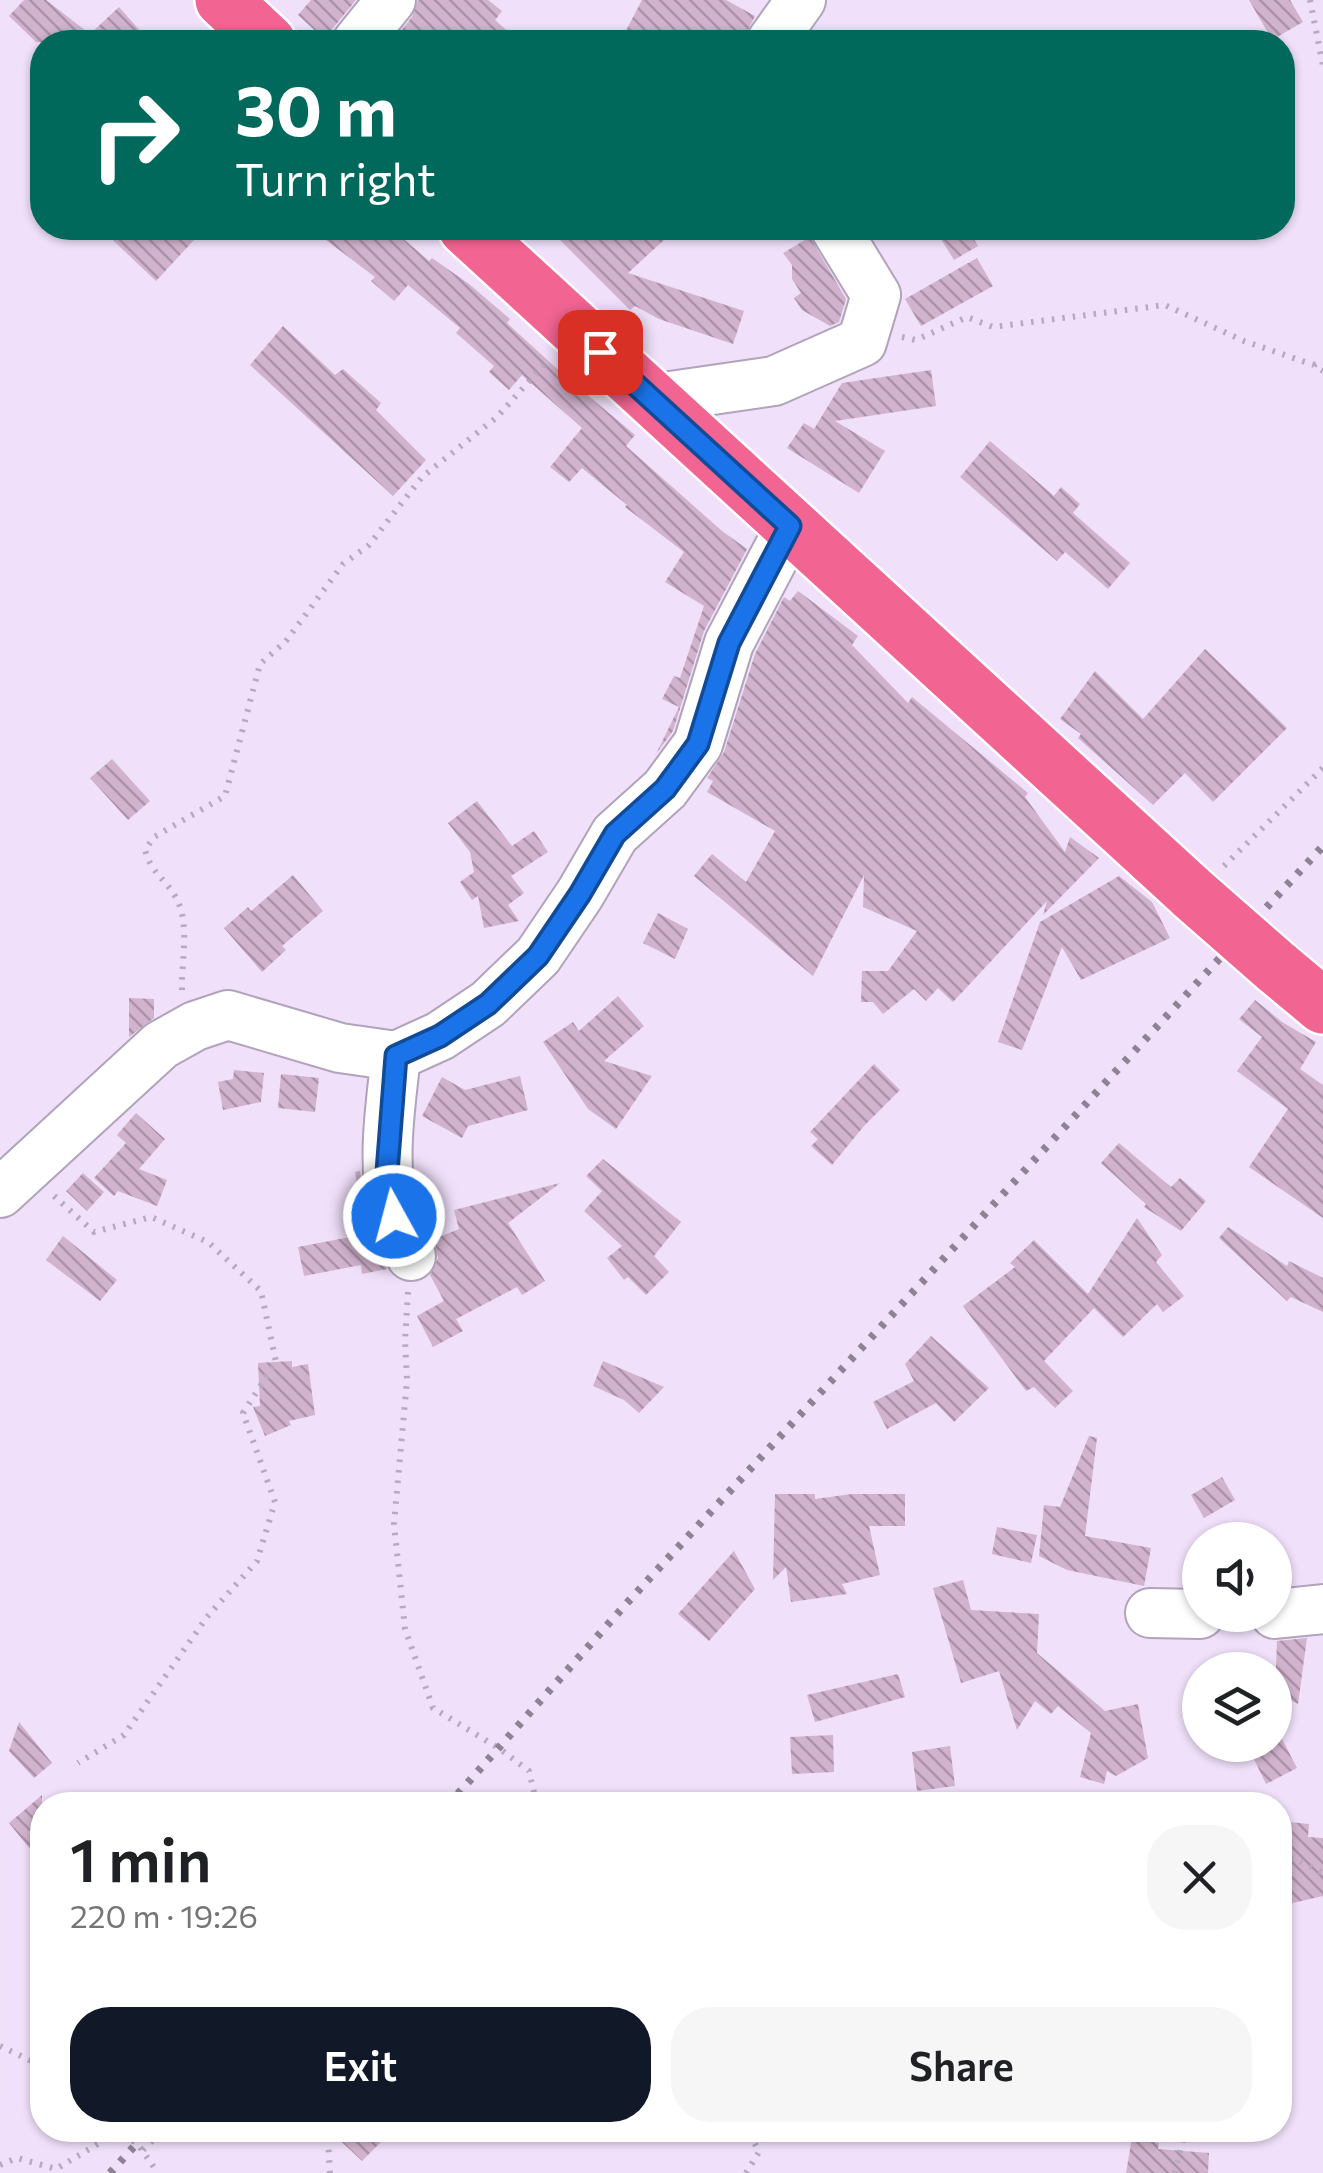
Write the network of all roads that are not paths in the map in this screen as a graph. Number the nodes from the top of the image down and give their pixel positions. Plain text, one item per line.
1 (223, 0) edge
2 (391, 0) edge
3 (801, 0) edge
4 (255, 30) edge
5 (366, 30) edge
6 (780, 30) edge
7 (479, 240) edge
8 (842, 240) edge
9 (650, 398) junction
10 (790, 526) junction
11 (1323, 1006) edge
12 (396, 1056) junction
13 (12, 1181) edge
14 (411, 1256) road end
15 (1323, 1609) edge
16 (1292, 1612) edge
17 (1150, 1613) dead end
18 (1182, 1614) edge

1 - 4 highway
2 - 5 street
3 - 6 street
7 - 9 highway
8 - 9 street
9 - 10 highway
10 - 11 highway, bridge
10 - 12 street
12 - 13 street
12 - 14 street
15 - 16 street
17 - 18 street

